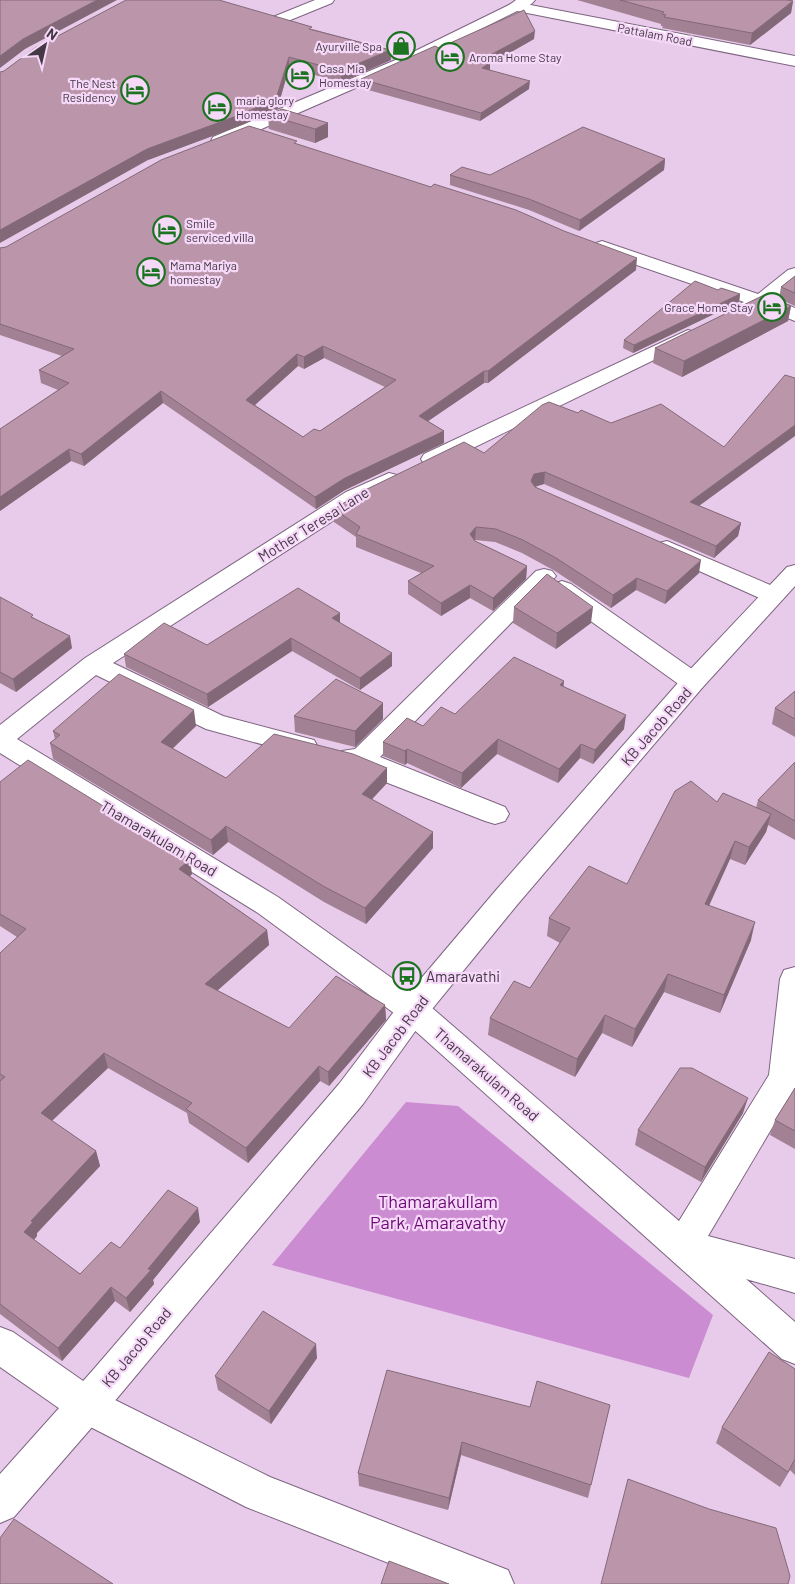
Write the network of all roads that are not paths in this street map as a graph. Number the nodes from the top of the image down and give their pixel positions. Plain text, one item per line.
1 (327, 0) edge
2 (522, 3) edge
3 (260, 15) edge
4 (278, 20) junction
5 (297, 26) edge
6 (391, 54) dead end
7 (410, 59) junction
8 (795, 61) edge
9 (249, 130) junction
10 (268, 136) edge
11 (207, 146) edge
12 (588, 243) edge
13 (795, 274) edge
14 (761, 301) junction
15 (795, 315) edge
16 (650, 540) edge
17 (795, 572) edge
18 (773, 595) junction
19 (94, 664) junction
20 (693, 682) junction
21 (0, 740) edge
22 (361, 760) junction
23 (495, 814) dead end
24 (795, 979) edge
25 (413, 1010) junction
26 (683, 1246) junction
27 (795, 1276) edge
28 (0, 1345) edge
29 (795, 1346) edge
30 (86, 1405) junction
31 (0, 1503) edge
32 (494, 1584) edge

1 - 4 street
2 - 7 street
2 - 8 street, Pattalam Road
3 - 4 street
4 - 5 street
6 - 7 street
7 - 9 street
9 - 10 street
9 - 11 street
12 - 14 street
13 - 14 street, Mother Teresa Lane
14 - 15 street
14 - 19 street, Mother Teresa Lane
16 - 18 street
17 - 18 street, KB Jacob Road
18 - 20 street, KB Jacob Road
19 - 21 street, Mother Teresa Lane
19 - 22 street
20 - 22 street
20 - 25 street, KB Jacob Road
21 - 25 street, Thamarakulam Road
22 - 23 street
24 - 26 street
25 - 26 street, Thamarakulam Road
25 - 30 street, KB Jacob Road
26 - 27 street
26 - 29 street, Thamarakulam Road
28 - 30 street
30 - 31 street, KB Jacob Road
30 - 32 street

